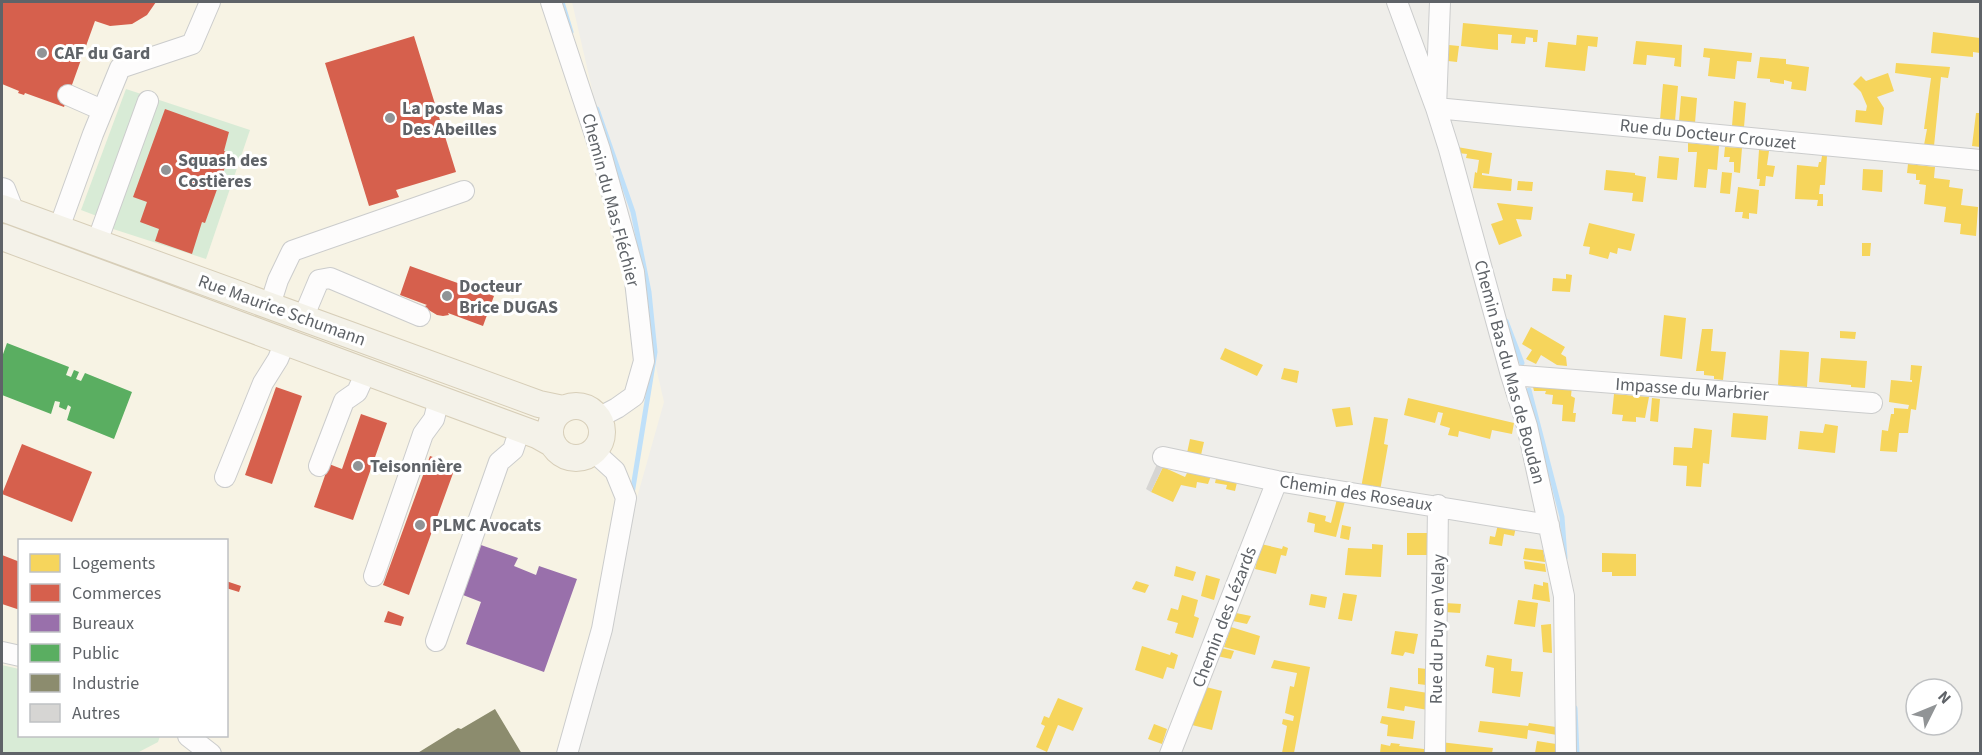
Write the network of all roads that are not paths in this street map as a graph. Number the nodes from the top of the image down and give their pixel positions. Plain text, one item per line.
1 (210, 2) edge
2 (551, 2) edge
3 (1397, 2) edge
4 (1440, 2) edge
5 (68, 95) dead end
6 (148, 101) dead end
7 (1436, 108) junction
8 (102, 110) junction
9 (1980, 160) edge
10 (2, 188) edge
11 (464, 191) dead end
12 (8, 210) edge
13 (59, 228) junction
14 (2, 237) edge
15 (97, 242) junction
16 (270, 305) junction
17 (420, 316) dead end
18 (303, 318) junction
19 (285, 342) junction
20 (366, 372) junction
21 (1511, 375) junction
22 (439, 399) junction
23 (1872, 403) dead end
24 (563, 409) junction
25 (598, 418) junction
26 (520, 429) junction
27 (553, 444) junction
28 (593, 452) junction
29 (1163, 457) dead end
30 (319, 466) dead end
31 (225, 477) dead end
32 (1277, 481) junction
33 (1438, 506) junction
34 (1549, 525) junction
35 (374, 576) dead end
36 (436, 641) dead end
37 (2, 652) edge
38 (18, 656) edge
39 (567, 753) edge
40 (1170, 753) edge
41 (1435, 753) edge
42 (1566, 753) edge

1 - 8 street
2 - 25 street, Chemin du Mas Fléchier
3 - 7 street, Chemin Bas du Mas de Boudan
4 - 7 street
5 - 8 street
6 - 15 street
7 - 9 street, Rue du Docteur Crouzet
7 - 21 street, Chemin Bas du Mas de Boudan
8 - 13 street
10 - 12 street
11 - 16 street
12 - 13 main road, Rue Maurice Schumann
13 - 15 main road, Rue Maurice Schumann
14 - 19 main road, Rue Maurice Schumann
15 - 16 main road, Rue Maurice Schumann
16 - 18 main road, Rue Maurice Schumann
17 - 18 street
18 - 24 main road, Rue Maurice Schumann
19 - 20 main road, Rue Maurice Schumann
19 - 31 street
20 - 22 main road, Rue Maurice Schumann
20 - 30 street
21 - 23 street, Impasse du Marbrier
21 - 34 street, Chemin Bas du Mas de Boudan
22 - 26 main road, Rue Maurice Schumann
22 - 35 street
24 - 25 main road
24 - 27 main road
25 - 28 main road
26 - 27 main road, Rue Maurice Schumann
26 - 36 street
27 - 28 main road
28 - 39 street
29 - 32 street, Chemin des Roseaux
32 - 33 street, Chemin des Roseaux
32 - 40 street, Chemin des Lézards
33 - 34 street, Chemin des Roseaux
33 - 41 street, Rue du Puy en Velay
34 - 42 street, Chemin Bas du Mas de Boudan
37 - 38 street

